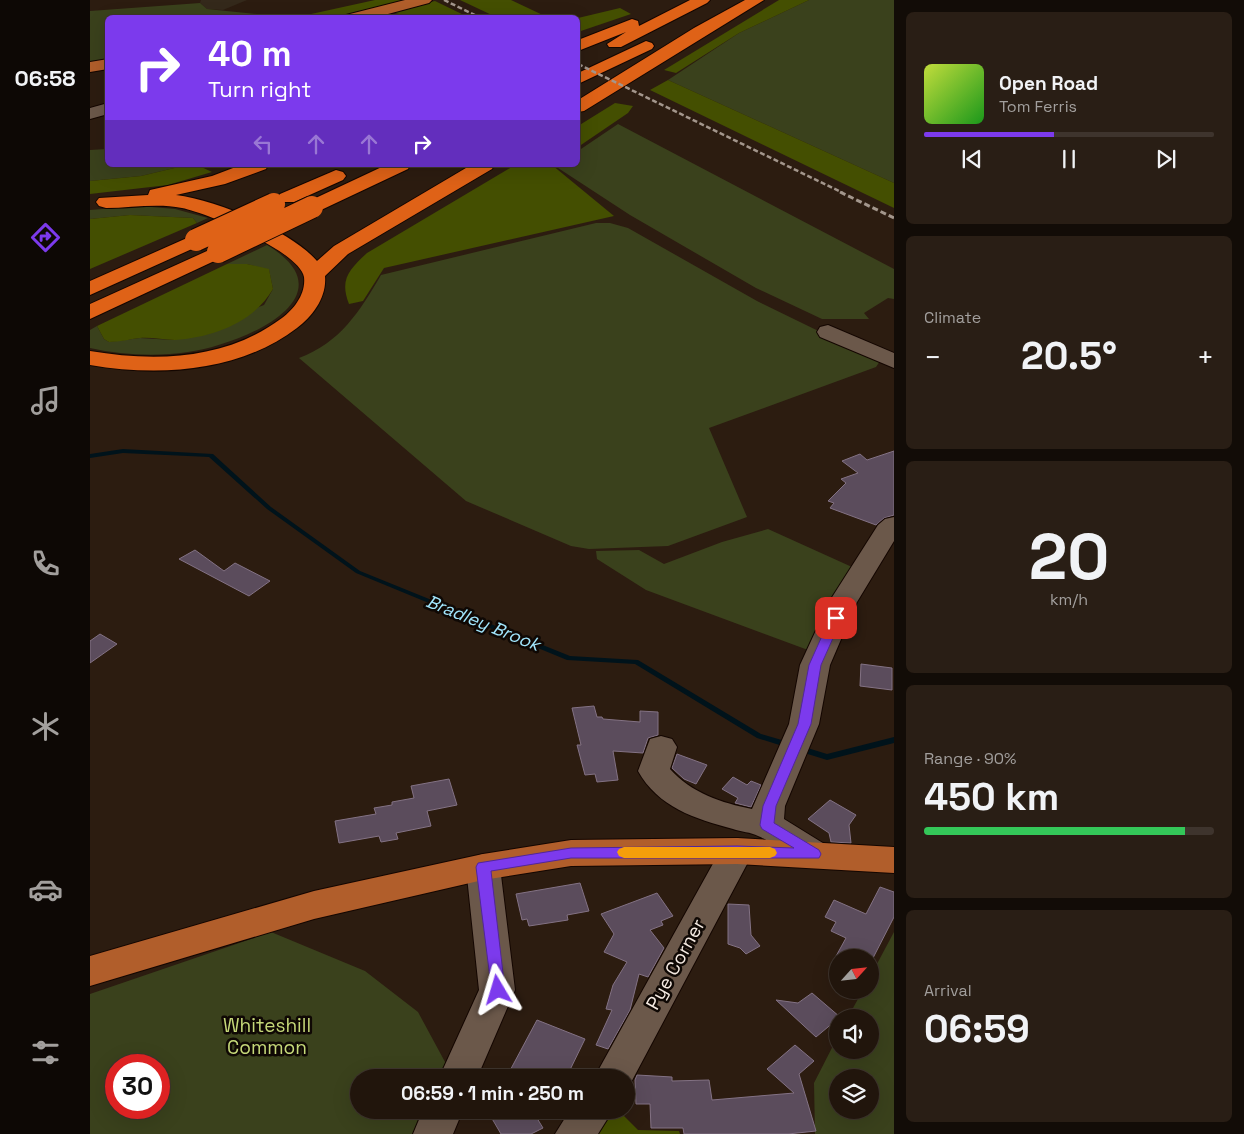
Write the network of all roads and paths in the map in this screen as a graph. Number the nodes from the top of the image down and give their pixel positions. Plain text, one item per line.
1 (424, 0) edge
2 (676, 0) edge
3 (686, 0) edge
4 (702, 0) edge
5 (736, 0) edge
6 (756, 0) edge
7 (364, 15) edge
8 (580, 43) edge
9 (580, 43) edge
10 (580, 61) edge
11 (105, 64) edge
12 (90, 67) edge
13 (580, 78) edge
14 (580, 106) edge
15 (105, 109) edge
16 (90, 114) edge
17 (254, 167) edge
18 (355, 167) edge
19 (396, 167) edge
20 (483, 167) edge
21 (98, 202) edge
22 (314, 275) junction
23 (90, 289) edge
24 (90, 312) edge
25 (828, 332) dead end
26 (90, 358) edge
27 (894, 361) edge
28 (139, 364) junction
29 (90, 375) edge
30 (894, 524) edge
31 (661, 747) dead end
32 (767, 825) junction
33 (737, 851) junction
34 (814, 854) junction
35 (894, 860) edge
36 (483, 867) junction
37 (90, 971) edge
38 (462, 1069) edge
39 (618, 1069) edge
40 (439, 1119) edge
41 (586, 1119) edge
42 (433, 1134) edge
43 (575, 1134) edge

1 - 7 main road
2 - 8 highway
3 - 9 highway
4 - 10 highway
5 - 13 highway
6 - 14 highway
11 - 12 main road
15 - 16 street
17 - 21 highway
18 - 23 highway, bridge
19 - 24 highway, bridge
20 - 22 highway
21 - 22 highway
22 - 28 highway
25 - 27 street
26 - 28 highway
28 - 29 highway
30 - 32 street
31 - 32 street
32 - 34 street
33 - 34 main road
33 - 36 main road
33 - 39 street, Pye Corner
34 - 35 main road
36 - 37 main road
36 - 38 street
40 - 42 street
41 - 43 street

